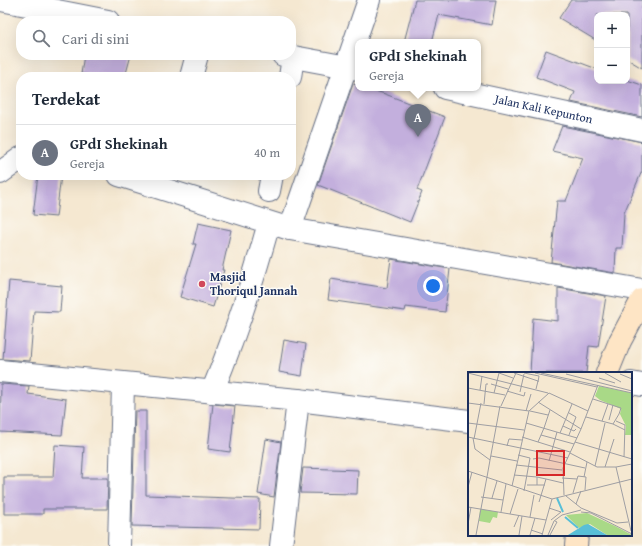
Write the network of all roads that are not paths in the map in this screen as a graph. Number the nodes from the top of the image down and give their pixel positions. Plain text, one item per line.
1 (1, 0) edge
2 (370, 0) edge
3 (33, 3) edge
4 (87, 16) edge
5 (360, 39) edge
6 (355, 57) edge
7 (196, 60) edge
8 (289, 63) edge
9 (352, 68) edge
10 (192, 72) edge
11 (459, 91) edge
12 (642, 130) edge
13 (16, 162) edge
14 (0, 173) edge
15 (135, 180) edge
16 (269, 223) junction
17 (290, 229) junction
18 (642, 290) edge
19 (642, 300) edge
20 (0, 371) edge
21 (607, 372) edge
22 (632, 383) edge
23 (123, 384) junction
24 (642, 385) edge
25 (212, 392) junction
26 (298, 400) junction
27 (468, 421) edge
28 (119, 546) edge
29 (281, 546) edge

1 - 3 street
2 - 5 street
3 - 4 street
6 - 9 street
7 - 10 street
8 - 9 street
9 - 17 street
11 - 12 street, Jalan Kali Kepunton
13 - 14 street
15 - 16 street
16 - 17 street
16 - 25 street
17 - 18 street
19 - 21 main road
20 - 23 street
22 - 24 street
23 - 25 street
23 - 28 street
25 - 26 street
26 - 27 street
26 - 29 street

